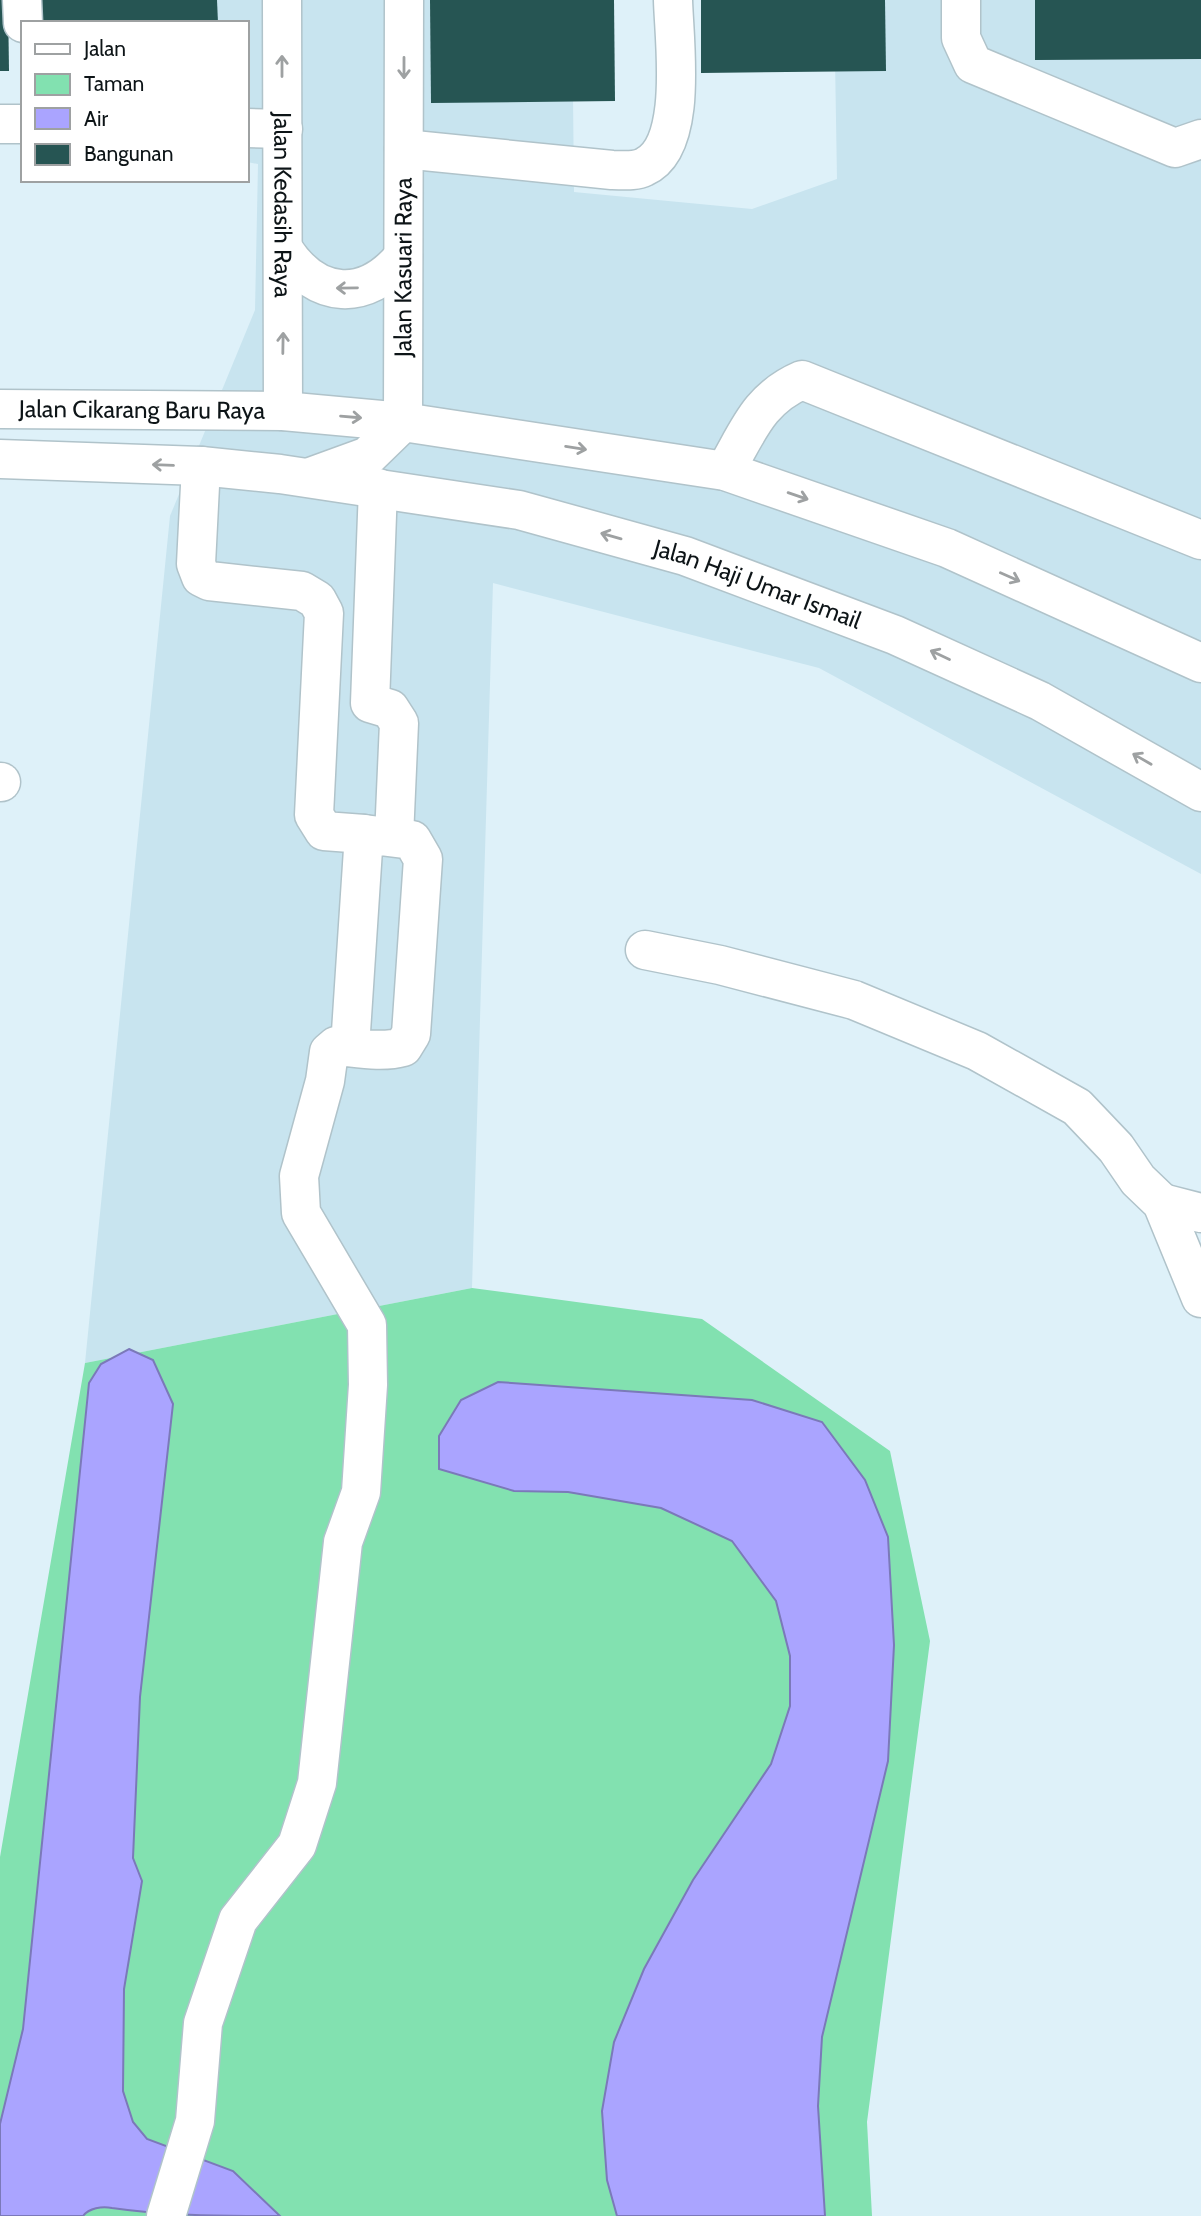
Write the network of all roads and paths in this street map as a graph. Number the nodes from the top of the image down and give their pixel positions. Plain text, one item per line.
1 (22, 0) edge
2 (282, 0) edge
3 (404, 0) edge
4 (673, 0) edge
5 (961, 0) edge
6 (23, 21) edge
7 (0, 124) edge
8 (21, 124) edge
9 (265, 128) edge
10 (1201, 139) edge
11 (404, 149) junction
12 (284, 250) junction
13 (403, 257) junction
14 (0, 409) edge
15 (283, 411) junction
16 (403, 422) junction
17 (0, 459) edge
18 (201, 466) junction
19 (726, 471) junction
20 (294, 476) junction
21 (377, 488) junction
22 (1201, 540) edge
23 (1201, 663) edge
24 (321, 700) junction
25 (370, 704) junction
26 (1201, 793) edge
27 (379, 836) junction
28 (645, 950) dead end
29 (350, 1047) junction
30 (1162, 1203) junction
31 (1201, 1213) edge
32 (1201, 1298) edge
33 (166, 2216) edge

1 - 6 main road
9 -> 2 main road, Jalan Kedasih Raya
3 -> 11 main road, Jalan Kasuari Raya
4 - 11 main road
5 - 10 main road
7 - 8 main road
9 - 12 main road, Jalan Kedasih Raya
11 - 13 main road, Jalan Kasuari Raya
13 -> 12 main road
15 -> 12 main road, Jalan Kedasih Raya
13 - 16 main road, Jalan Kasuari Raya
14 - 15 main road, Jalan Cikarang Baru Raya
15 -> 16 main road
16 -> 19 main road
16 - 20 main road
18 -> 17 main road, Jalan Cikarang Baru Raya
18 - 20 main road, Jalan Cikarang Baru Raya
18 - 24 main road
19 - 22 main road
19 -> 23 main road
20 - 21 main road, Jalan Haji Umar Ismail
21 - 25 main road
26 -> 21 main road, Jalan Haji Umar Ismail
24 - 25 main road
24 - 27 main road
25 - 27 main road
27 - 29 main road
27 - 29 main road
28 - 30 main road
29 - 33 main road
30 - 31 main road
30 - 32 main road

